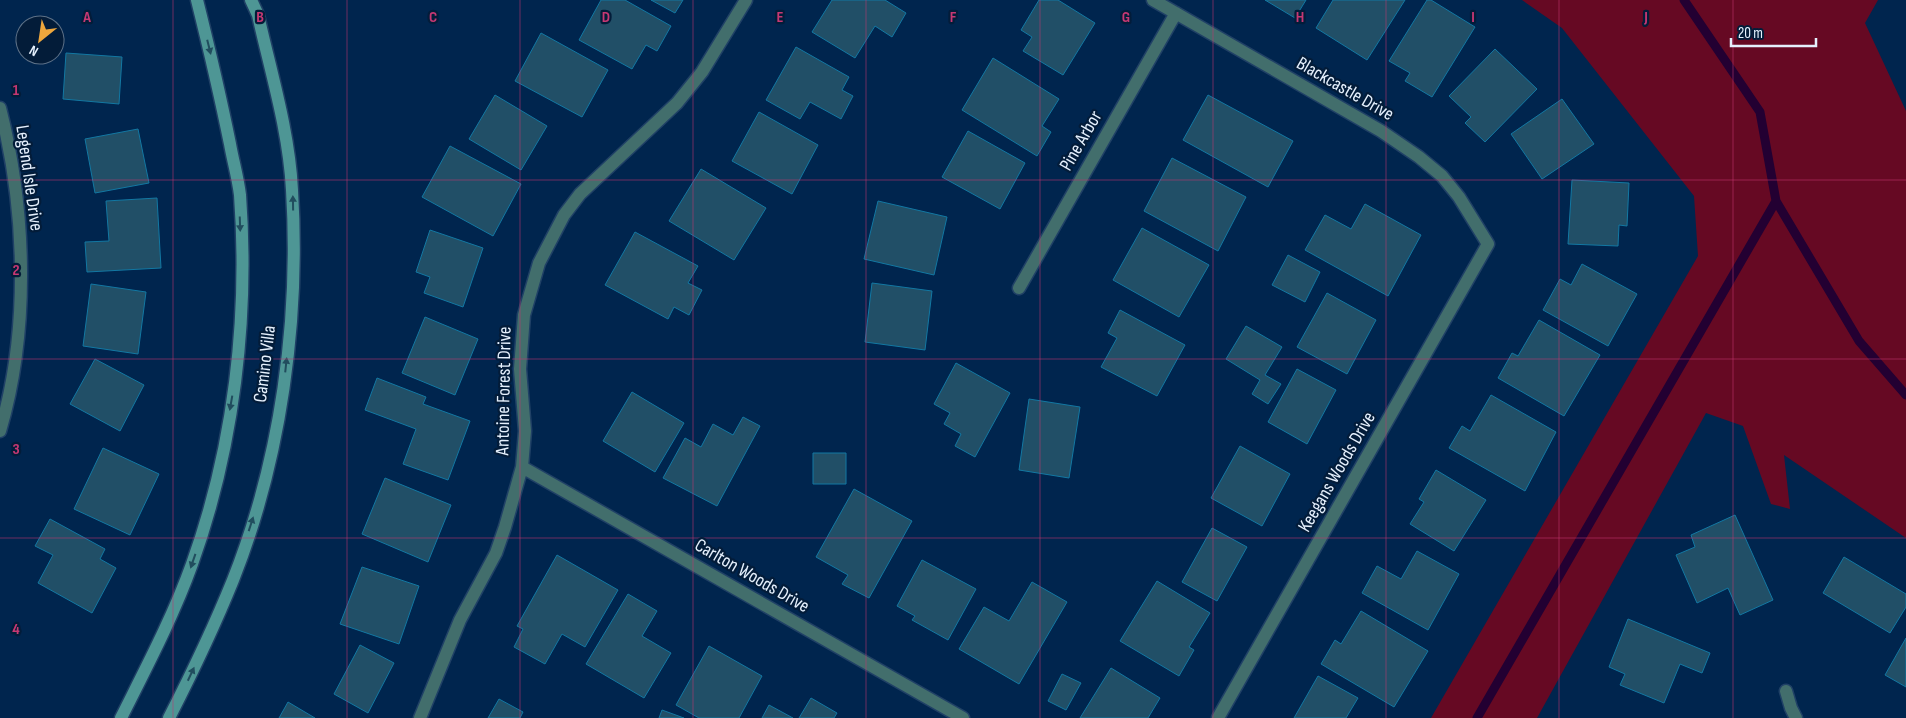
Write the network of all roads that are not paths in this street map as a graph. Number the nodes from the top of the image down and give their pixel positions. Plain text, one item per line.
1 (197, 0) edge
2 (252, 0) edge
3 (746, 0) edge
4 (1153, 0) edge
5 (1176, 13) junction
6 (0, 108) edge
7 (1488, 244) joint
8 (1019, 288) dead end
9 (0, 431) edge
10 (522, 467) junction
11 (1786, 691) dead end
12 (121, 718) edge
13 (169, 718) edge
14 (420, 718) edge
15 (963, 718) edge
16 (1218, 718) edge
17 (1796, 718) edge

1 -> 12 street, Camino Villa
13 -> 2 street, Camino Villa
3 - 10 street, Antoine Forest Drive
4 - 5 street, Blackcastle Drive
5 - 7 street, Blackcastle Drive
5 - 8 street, Pine Arbor
6 - 9 street, Legend Isle Drive
7 - 16 street, Keegans Woods Drive
10 - 14 street, Antoine Forest Drive
10 - 15 street, Carlton Woods Drive
11 - 17 street

